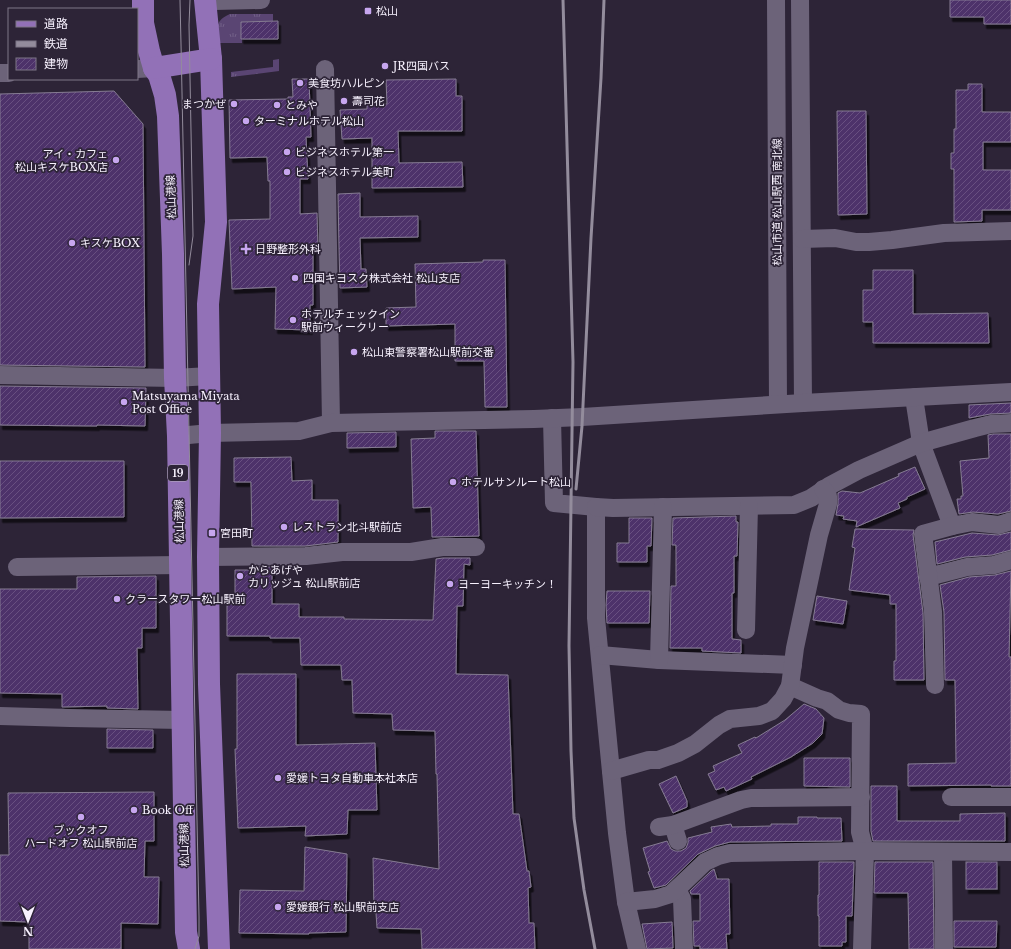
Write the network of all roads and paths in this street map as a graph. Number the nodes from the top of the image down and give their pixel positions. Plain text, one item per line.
1 (143, 0) edge
2 (205, 0) edge
3 (209, 0) edge
4 (261, 0) edge
5 (776, 0) edge
6 (800, 0) edge
7 (211, 59) junction
8 (146, 68) edge
9 (325, 69) dead end
10 (1011, 231) edge
11 (802, 239) junction
12 (0, 375) edge
13 (209, 376) junction
14 (175, 378) junction
15 (1011, 392) edge
16 (915, 397) junction
17 (803, 403) junction
18 (778, 404) junction
19 (552, 418) junction
20 (331, 423) junction
21 (1011, 423) edge
22 (210, 432) junction
23 (178, 436) junction
24 (921, 443) junction
25 (823, 489) junction
26 (749, 506) junction
27 (596, 507) junction
28 (663, 507) junction
29 (1011, 521) edge
30 (952, 526) junction
31 (476, 547) dead end
32 (208, 557) junction
33 (1011, 560) edge
34 (180, 565) junction
35 (17, 567) dead end
36 (928, 577) junction
37 (746, 630) dead end
38 (600, 656) junction
39 (659, 660) junction
40 (793, 665) junction
41 (935, 685) dead end
42 (790, 686) junction
43 (0, 716) edge
44 (182, 720) junction
45 (611, 772) junction
46 (861, 797) junction
47 (951, 797) dead end
48 (1011, 797) edge
49 (670, 831) dead end
50 (865, 851) junction
51 (943, 852) junction
52 (1011, 852) edge
53 (677, 889) junction
54 (626, 902) junction
55 (189, 949) edge
56 (219, 949) edge
57 (637, 949) edge
58 (684, 949) edge
59 (862, 949) edge
60 (944, 949) edge

1 - 8 main road, 松山港線 / 19
2 - 7 main road
3 - 4 street
5 - 18 street, 松山市道 松山駅西 南北線
6 - 11 street
7 - 8 main road
7 - 13 main road
8 - 14 main road, 松山港線 / 19
9 - 20 street
10 - 11 street
11 - 17 street
12 - 14 street
13 - 14 street
13 - 22 main road
14 - 23 main road, 松山港線 / 19
15 - 16 street
16 - 17 street
16 - 24 street
17 - 18 street
18 - 19 street
19 - 20 street
19 - 27 street
20 - 22 street
21 - 24 street
22 - 23 street
22 - 32 main road
23 - 34 main road, 松山港線 / 19
24 - 25 street
24 - 30 street
25 - 26 street
25 - 40 street
26 - 28 street
26 - 37 street
27 - 28 street
27 - 38 street
28 - 39 street
29 - 30 street
30 - 36 street
31 - 32 street
32 - 56 main road
33 - 36 street
34 - 35 street
34 - 44 main road, 松山港線 / 19
36 - 41 street
38 - 39 street
38 - 45 street
39 - 40 street
40 - 42 street
42 - 45 street
42 - 46 street
43 - 44 street
44 - 55 main road, 松山港線 / 19
45 - 54 street
46 - 49 street
46 - 50 street
47 - 48 street
50 - 51 street
50 - 53 street
50 - 59 street
51 - 52 street
51 - 60 street
53 - 54 street
53 - 58 street
54 - 57 street

